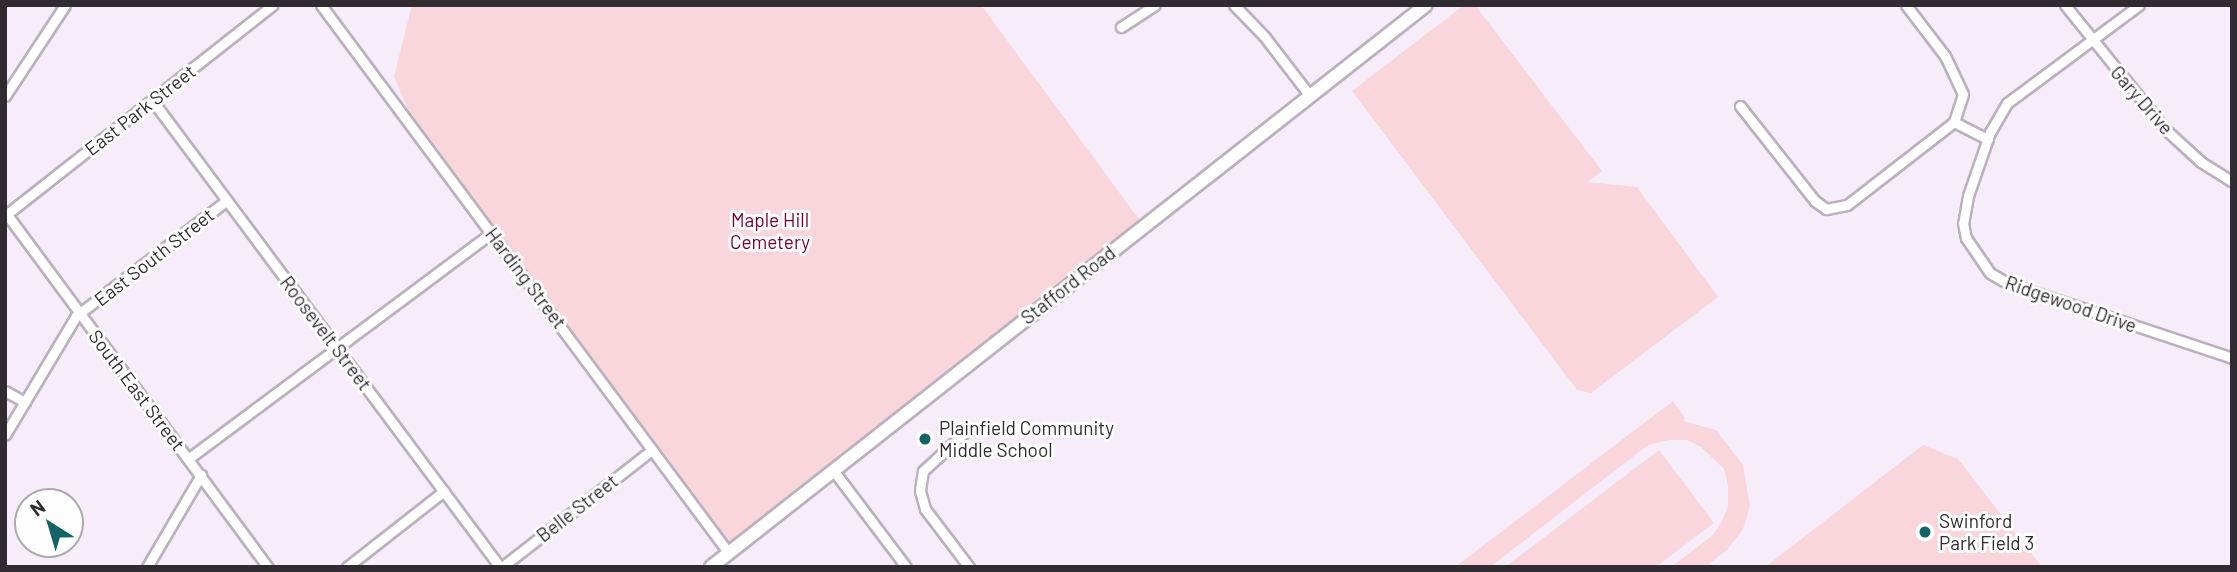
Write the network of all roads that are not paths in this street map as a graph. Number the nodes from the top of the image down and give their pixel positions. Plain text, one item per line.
1 (65, 5) edge
2 (273, 5) edge
3 (321, 5) edge
4 (1155, 5) edge
5 (1234, 5) edge
6 (1426, 5) edge
7 (1906, 5) edge
8 (2065, 5) edge
9 (2139, 5) edge
10 (1121, 27) dead end
11 (2092, 41) junction
12 (5, 96) edge
13 (1310, 96) junction
14 (152, 100) junction
15 (1740, 106) dead end
16 (1954, 122) junction
17 (1988, 139) junction
18 (2232, 181) edge
19 (227, 200) junction
20 (6, 213) edge
21 (492, 232) junction
22 (80, 313) junction
23 (338, 348) junction
24 (2232, 358) edge
25 (5, 391) edge
26 (25, 402) junction
27 (964, 433) dead end
28 (5, 435) edge
29 (652, 450) junction
30 (188, 459) junction
31 (833, 470) junction
32 (201, 475) junction
33 (444, 491) junction
34 (728, 558) edge
35 (147, 567) edge
36 (268, 567) edge
37 (347, 567) edge
38 (501, 567) edge
39 (711, 567) edge
40 (906, 567) edge
41 (969, 567) edge

1 - 12 street
2 - 14 street, East Park Street
3 - 21 street, Harding Street
4 - 10 street
5 - 13 street
6 - 13 street, Stafford Road
7 - 16 street
8 - 11 street, Gary Drive
9 - 11 street, Ridgewood Drive
11 - 17 street, Ridgewood Drive
11 - 18 street, Gary Drive
13 - 31 street, Stafford Road
14 - 19 street, Roosevelt Street
14 - 20 street, East Park Street
15 - 16 street
16 - 17 street
17 - 24 street, Ridgewood Drive
19 - 22 street, East South Street
19 - 23 street, Roosevelt Street
20 - 22 street, South East Street
21 - 23 street
21 - 29 street, Harding Street
22 - 26 street
22 - 30 street, South East Street
23 - 30 street
23 - 33 street, Roosevelt Street
25 - 26 street
26 - 28 street
27 - 41 street
29 - 34 street, Harding Street
29 - 38 street, Belle Street
30 - 32 street, South East Street
31 - 34 street, Stafford Road
31 - 40 street
32 - 35 street
32 - 36 street, South East Street
33 - 37 street
33 - 38 street, Roosevelt Street
34 - 39 street, Stafford Road

